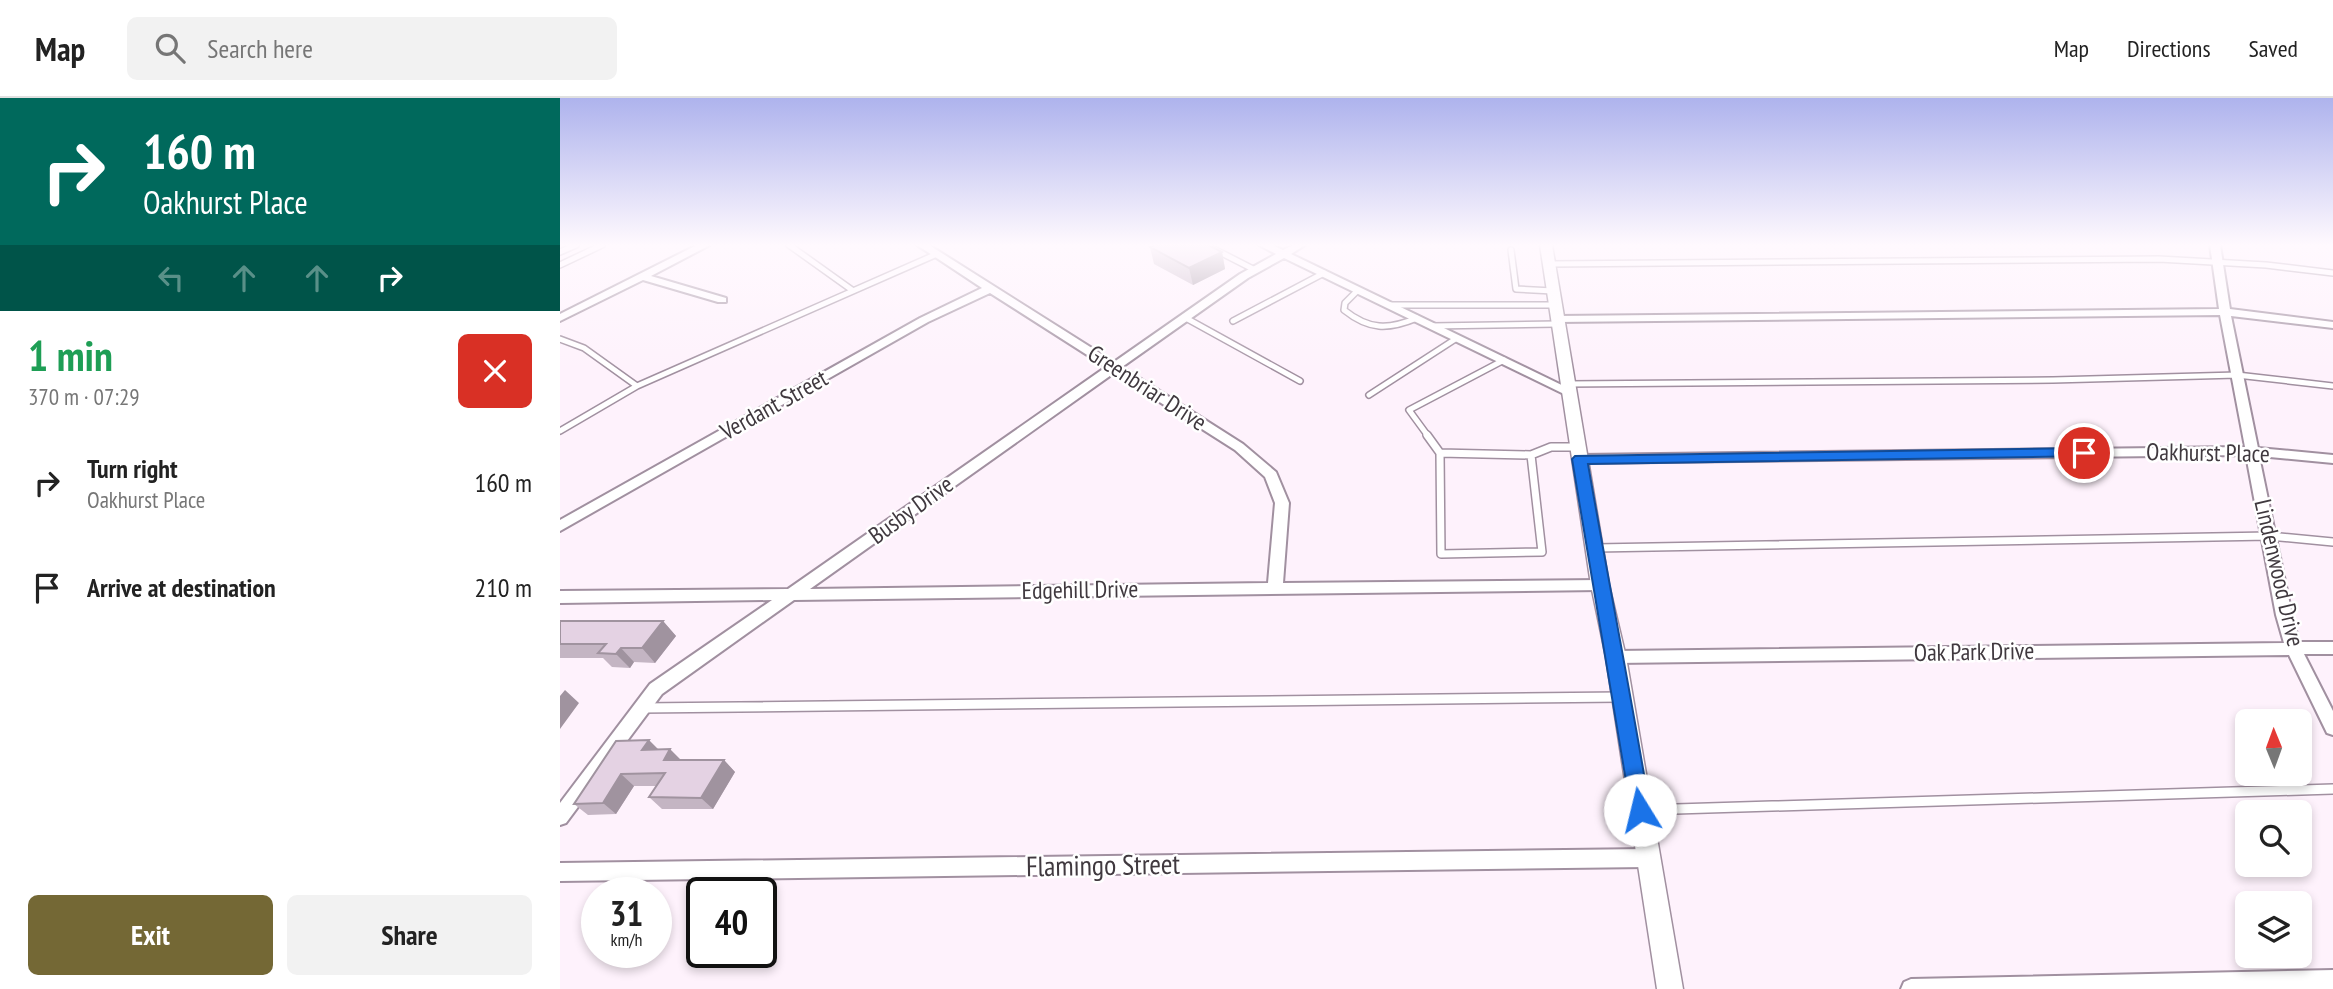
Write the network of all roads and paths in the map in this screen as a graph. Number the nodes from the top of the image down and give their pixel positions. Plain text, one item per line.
1 (623, 287) edge
2 (675, 287) edge
3 (847, 287) edge
4 (860, 287) edge
5 (1230, 287) edge
6 (1298, 287) edge
7 (1351, 287) edge
8 (1516, 287) edge
9 (1552, 287) edge
10 (2221, 287) edge
11 (991, 288) joint
12 (852, 290) junction
13 (1358, 290) junction
14 (722, 300) dead end
15 (1390, 305) junction
16 (1555, 310) junction
17 (2225, 312) junction
18 (1184, 317) junction
19 (560, 318) edge
20 (1417, 318) junction
21 (1233, 321) dead end
22 (2333, 325) edge
23 (1432, 326) junction
24 (1457, 338) junction
25 (560, 339) edge
26 (1504, 360) junction
27 (1114, 366) junction
28 (2237, 375) junction
29 (1300, 381) dead end
30 (637, 386) junction
31 (2333, 386) edge
32 (1567, 387) junction
33 (1369, 395) dead end
34 (560, 431) edge
35 (2251, 451) junction
36 (1440, 453) junction
37 (1579, 453) junction
38 (1531, 454) junction
39 (2333, 459) edge
40 (560, 526) edge
41 (2269, 536) junction
42 (2333, 542) edge
43 (1594, 548) junction
44 (1600, 585) junction
45 (1275, 588) junction
46 (795, 593) junction
47 (560, 597) edge
48 (2293, 648) junction
49 (2333, 648) edge
50 (1616, 657) junction
51 (1621, 697) junction
52 (642, 708) junction
53 (2333, 729) edge
54 (2333, 789) edge
55 (1640, 810) junction
56 (560, 817) edge
57 (1647, 858) junction
58 (560, 872) edge
59 (2333, 980) edge
60 (1670, 989) edge
61 (1911, 989) edge

1 - 19 street
2 - 14 street
3 - 12 lane
4 - 12 lane
5 - 18 street, Busby Drive
6 - 21 lane
7 - 13 street
8 - 16 lane
9 - 16 street
10 - 17 street, Lindenwood Drive
11 - 27 street, Greenbriar Drive
11 - 40 street, Verdant Street
12 - 30 lane
13 - 15 street
13 - 20 lane
15 - 16 lane
15 - 20 street
16 - 17 street
16 - 23 lane
16 - 32 street
17 - 22 street
17 - 28 street, Lindenwood Drive
18 - 27 street, Busby Drive
18 - 29 lane
20 - 23 street
23 - 24 street
24 - 26 street
24 - 33 lane
25 - 30 lane
26 - 32 street
26 - 36 lane
27 - 45 street, Greenbriar Drive
27 - 46 street, Busby Drive
28 - 31 lane
28 - 32 lane
28 - 35 street, Lindenwood Drive
30 - 34 lane
32 - 37 street
35 - 37 street, Oakhurst Place
35 - 39 street, Oakhurst Place
35 - 41 street, Lindenwood Drive
36 - 38 lane
36 - 38 lane
37 - 38 lane
37 - 43 street
41 - 42 lane
41 - 43 lane
41 - 48 street, Lindenwood Drive
43 - 44 street
44 - 45 street, Edgehill Drive
44 - 50 street
45 - 46 street, Edgehill Drive
46 - 47 street, Edgehill Drive
46 - 52 street, Busby Drive
48 - 49 street, Oak Park Drive
48 - 50 street, Oak Park Drive
48 - 53 street, Lindenwood Drive
50 - 51 street
51 - 52 lane
51 - 55 street
52 - 56 street, Busby Drive
54 - 55 lane
55 - 57 street
57 - 58 street, Flamingo Street
57 - 60 street
59 - 61 street

